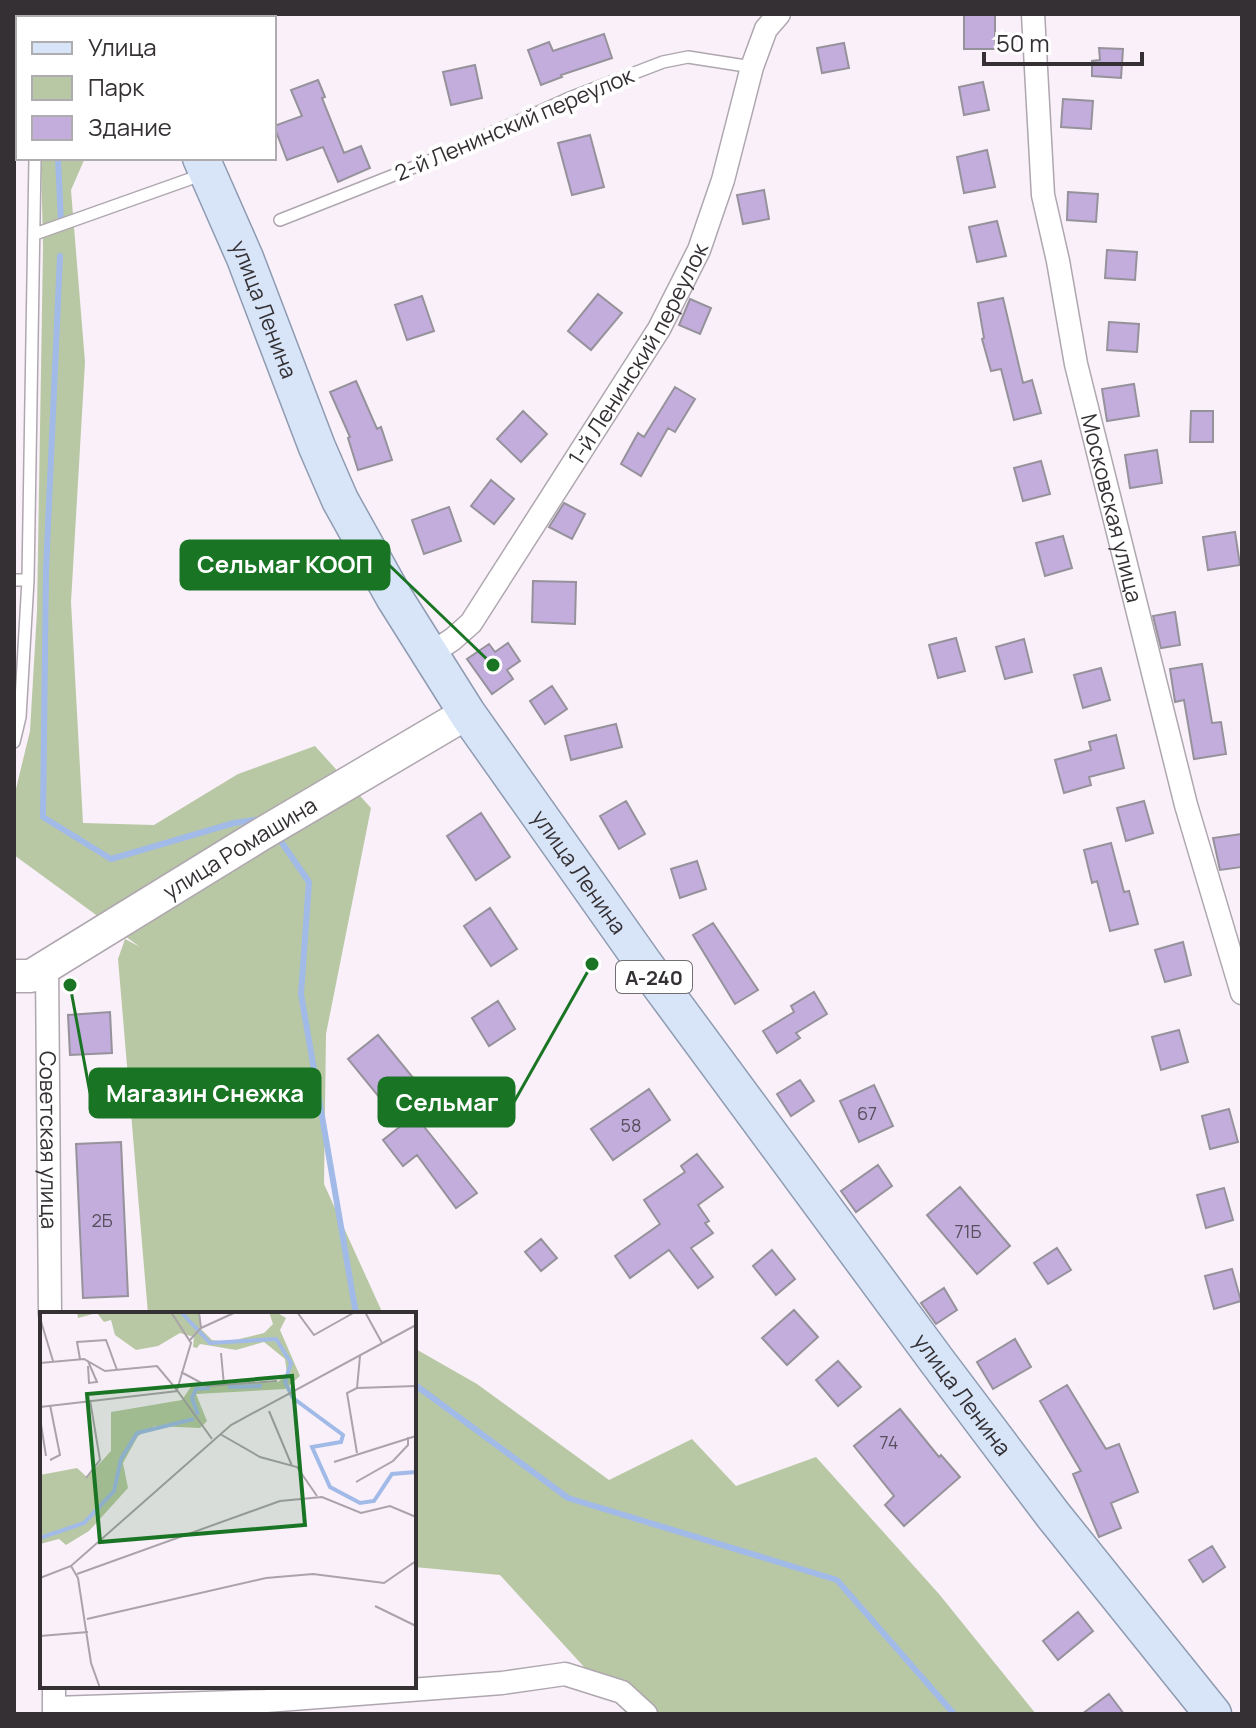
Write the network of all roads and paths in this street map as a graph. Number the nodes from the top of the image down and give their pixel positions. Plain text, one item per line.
1 (779, 14) edge
2 (1033, 14) edge
3 (752, 67) junction
4 (35, 160) edge
5 (205, 165) edge
6 (280, 220) dead end
7 (35, 234) junction
8 (14, 580) edge
9 (28, 580) junction
10 (429, 655) junction
11 (467, 713) junction
12 (14, 742) edge
13 (27, 976) edge
14 (1242, 993) edge
15 (50, 1312) edge
16 (54, 1703) edge
17 (646, 1714) edge
18 (1213, 1714) edge

1 - 3 street, 1-й Ленинский переулок
2 - 14 street, Московская улица
3 - 6 lane, 2-й Ленинский переулок
3 - 10 street, 1-й Ленинский переулок
4 - 7 lane
5 - 7 lane
5 - 10 main road, улица Ленина / А-240
7 - 9 lane
8 - 9 lane
9 - 12 lane
10 - 11 main road, улица Ленина / А-240
11 - 13 street, улица Ромашина
11 - 18 main road, улица Ленина / А-240
13 - 15 street, Советская улица
16 - 17 street

